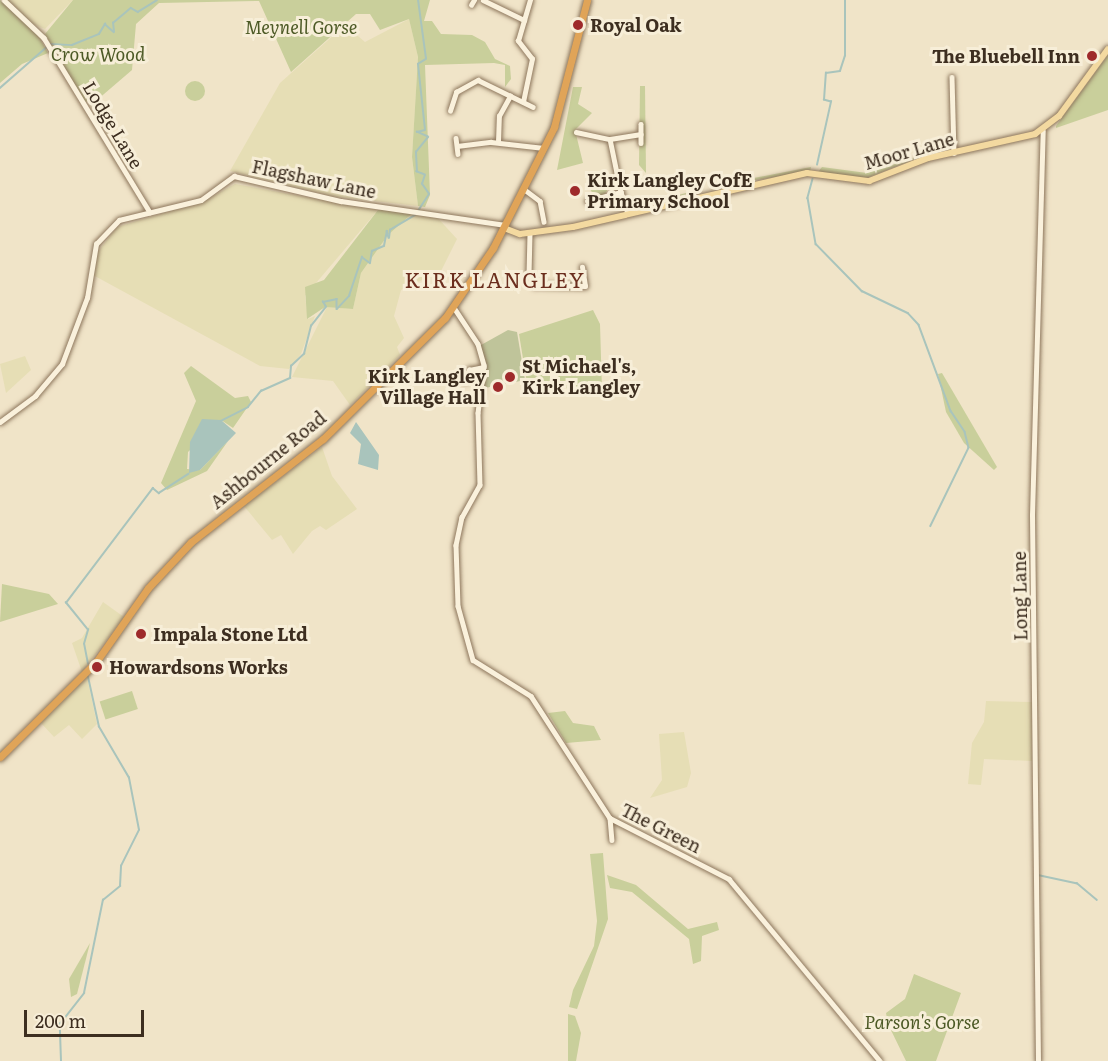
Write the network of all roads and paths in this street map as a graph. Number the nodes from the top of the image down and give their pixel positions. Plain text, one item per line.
1 (4, 0) edge
2 (483, 0) edge
3 (530, 0) edge
4 (587, 0) edge
5 (524, 20) junction
6 (1108, 49) edge
7 (952, 77) dead end
8 (495, 86) junction
9 (490, 93) dead end
10 (510, 96) junction
11 (523, 102) junction
12 (533, 107) dead end
13 (450, 111) dead end
14 (587, 124) dead end
15 (640, 124) dead end
16 (1043, 131) junction
17 (576, 132) dead end
18 (586, 133) junction
19 (641, 134) junction
20 (456, 138) dead end
21 (610, 139) junction
22 (498, 142) junction
23 (641, 143) dead end
24 (457, 146) junction
25 (544, 148) junction
26 (954, 153) junction
27 (458, 154) dead end
28 (524, 189) junction
29 (621, 192) junction
30 (587, 201) dead end
31 (150, 212) junction
32 (628, 213) junction
33 (544, 222) dead end
34 (504, 226) junction
35 (530, 234) junction
36 (582, 267) dead end
37 (453, 306) junction
38 (463, 366) dead end
39 (484, 367) junction
40 (469, 370) junction
41 (465, 381) dead end
42 (0, 422) edge
43 (0, 757) edge
44 (610, 818) junction
45 (612, 840) dead end
46 (880, 1061) edge
47 (1038, 1061) edge

1 - 31 street, Lodge Lane
2 - 5 street
3 - 5 street
4 - 25 highway, Ashbourne Road
5 - 11 street
6 - 16 main road
7 - 26 street
8 - 9 street
8 - 10 street
8 - 13 street
10 - 11 street
10 - 22 street
11 - 12 street
14 - 18 street
15 - 19 street
16 - 26 main road, Moor Lane
16 - 47 street, Long Lane
17 - 18 street
18 - 21 street
19 - 21 street
19 - 23 street
20 - 24 street
21 - 29 street
22 - 24 street
22 - 25 street
24 - 27 street
25 - 28 highway, Ashbourne Road
26 - 32 main road, Moor Lane
28 - 33 street
28 - 34 highway, Ashbourne Road
29 - 30 street
29 - 32 street
31 - 34 street, Flagshaw Lane
31 - 42 street, Flagshaw Lane
32 - 35 main road, Moor Lane
34 - 35 main road, Moor Lane
34 - 37 highway, Ashbourne Road
35 - 36 street
37 - 39 street
37 - 43 highway, Ashbourne Road
38 - 40 street
39 - 40 street
39 - 44 street, The Green
40 - 41 street
44 - 45 street
44 - 46 street, The Green

